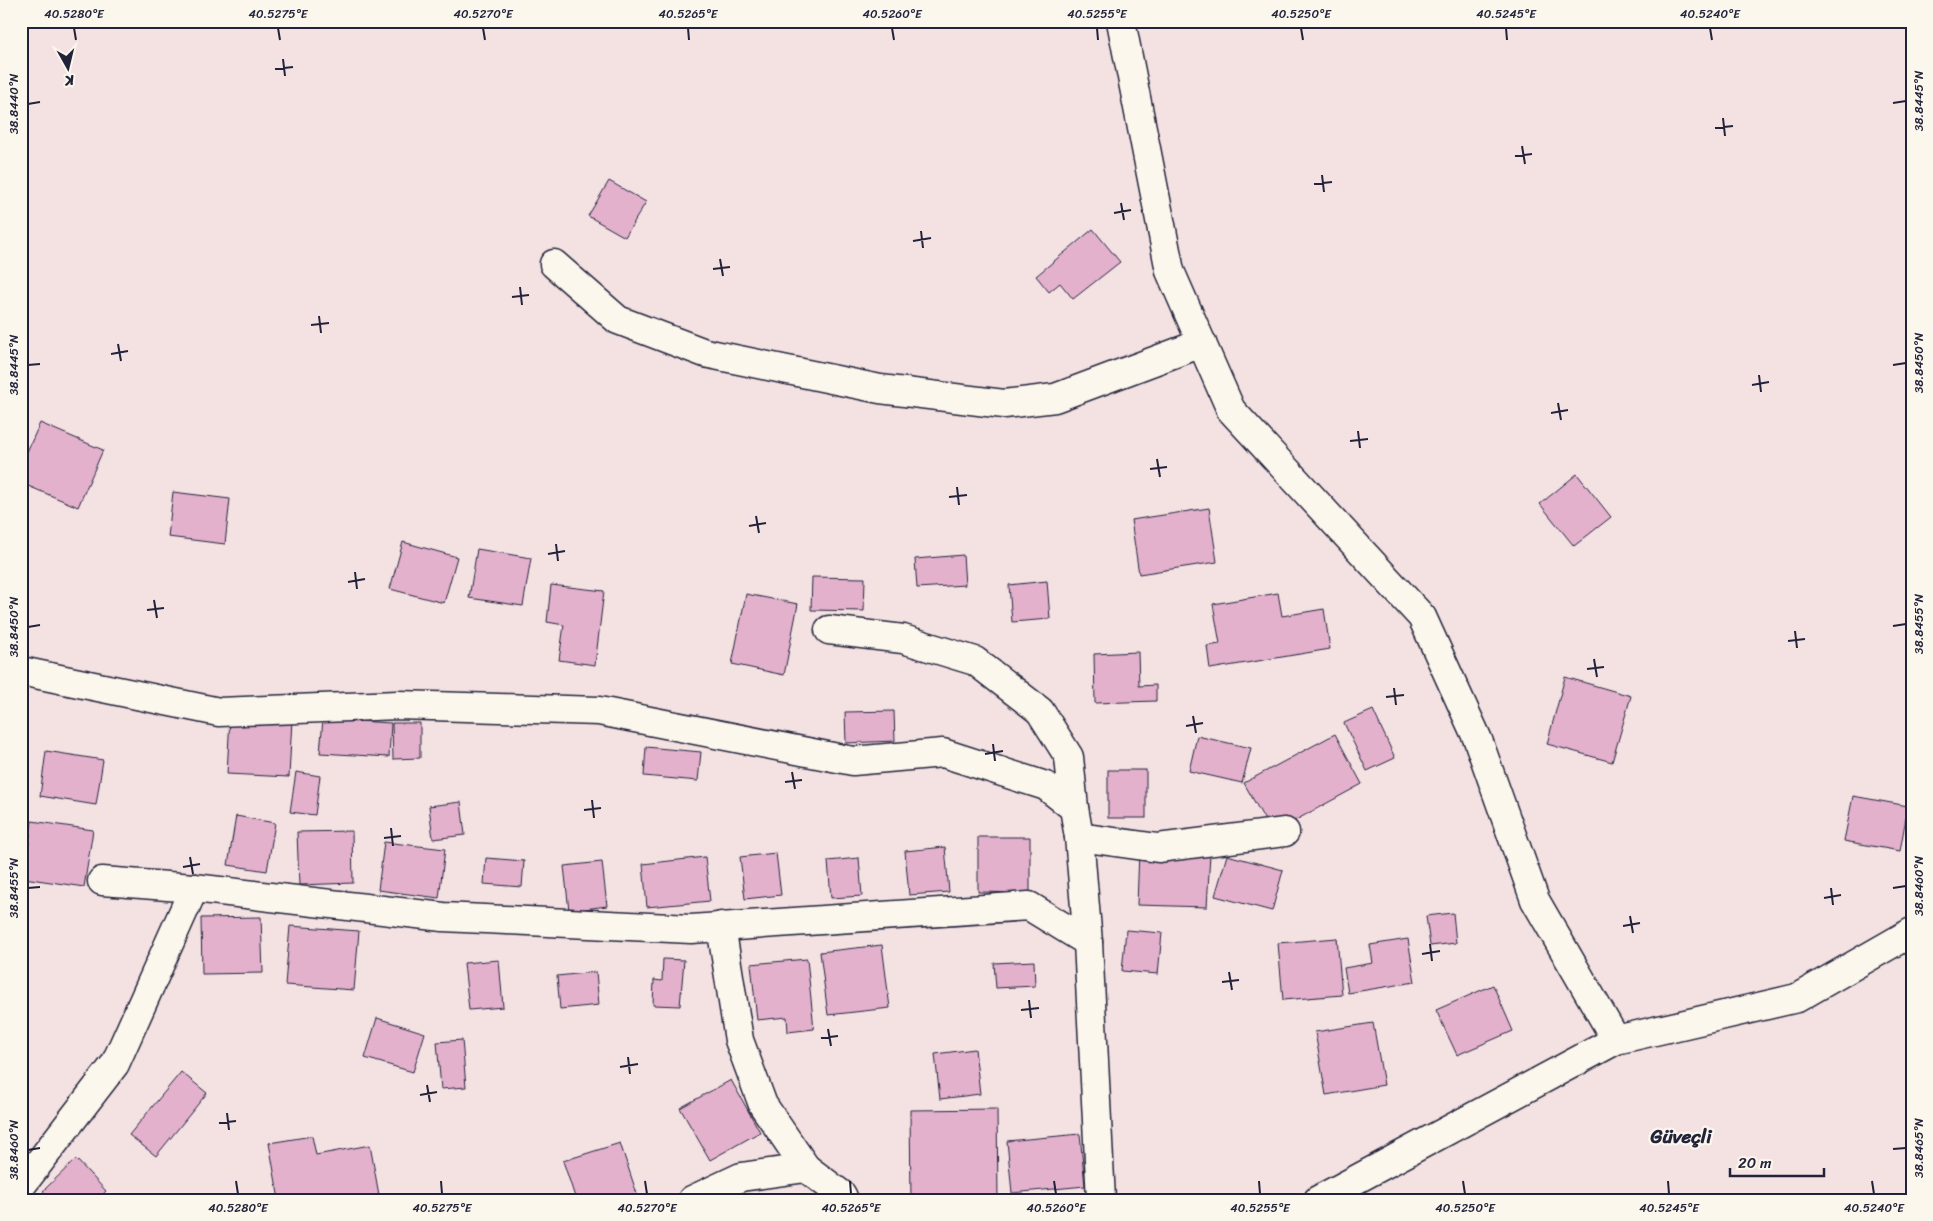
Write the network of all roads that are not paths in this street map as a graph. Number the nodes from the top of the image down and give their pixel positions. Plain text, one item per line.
1 (1121, 21) edge
2 (554, 264) dead end
3 (1202, 343) junction
4 (829, 630) dead end
5 (21, 671) edge
6 (1074, 808) junction
7 (1285, 832) dead end
8 (1080, 837) junction
9 (102, 881) dead end
10 (194, 888) junction
11 (721, 926) junction
12 (1912, 932) edge
13 (1088, 942) junction
14 (1616, 1040) junction
15 (806, 1168) junction
16 (21, 1186) edge
17 (692, 1200) edge
18 (844, 1200) edge
19 (1101, 1200) edge
20 (1318, 1200) edge

1 - 3 street
2 - 3 street
3 - 14 street
4 - 6 street
5 - 6 street
6 - 8 street
7 - 8 street
8 - 13 street
9 - 10 street
10 - 11 street
10 - 16 street
11 - 13 street
11 - 15 street
12 - 14 street
13 - 19 street
14 - 20 street
15 - 17 street
15 - 18 street

